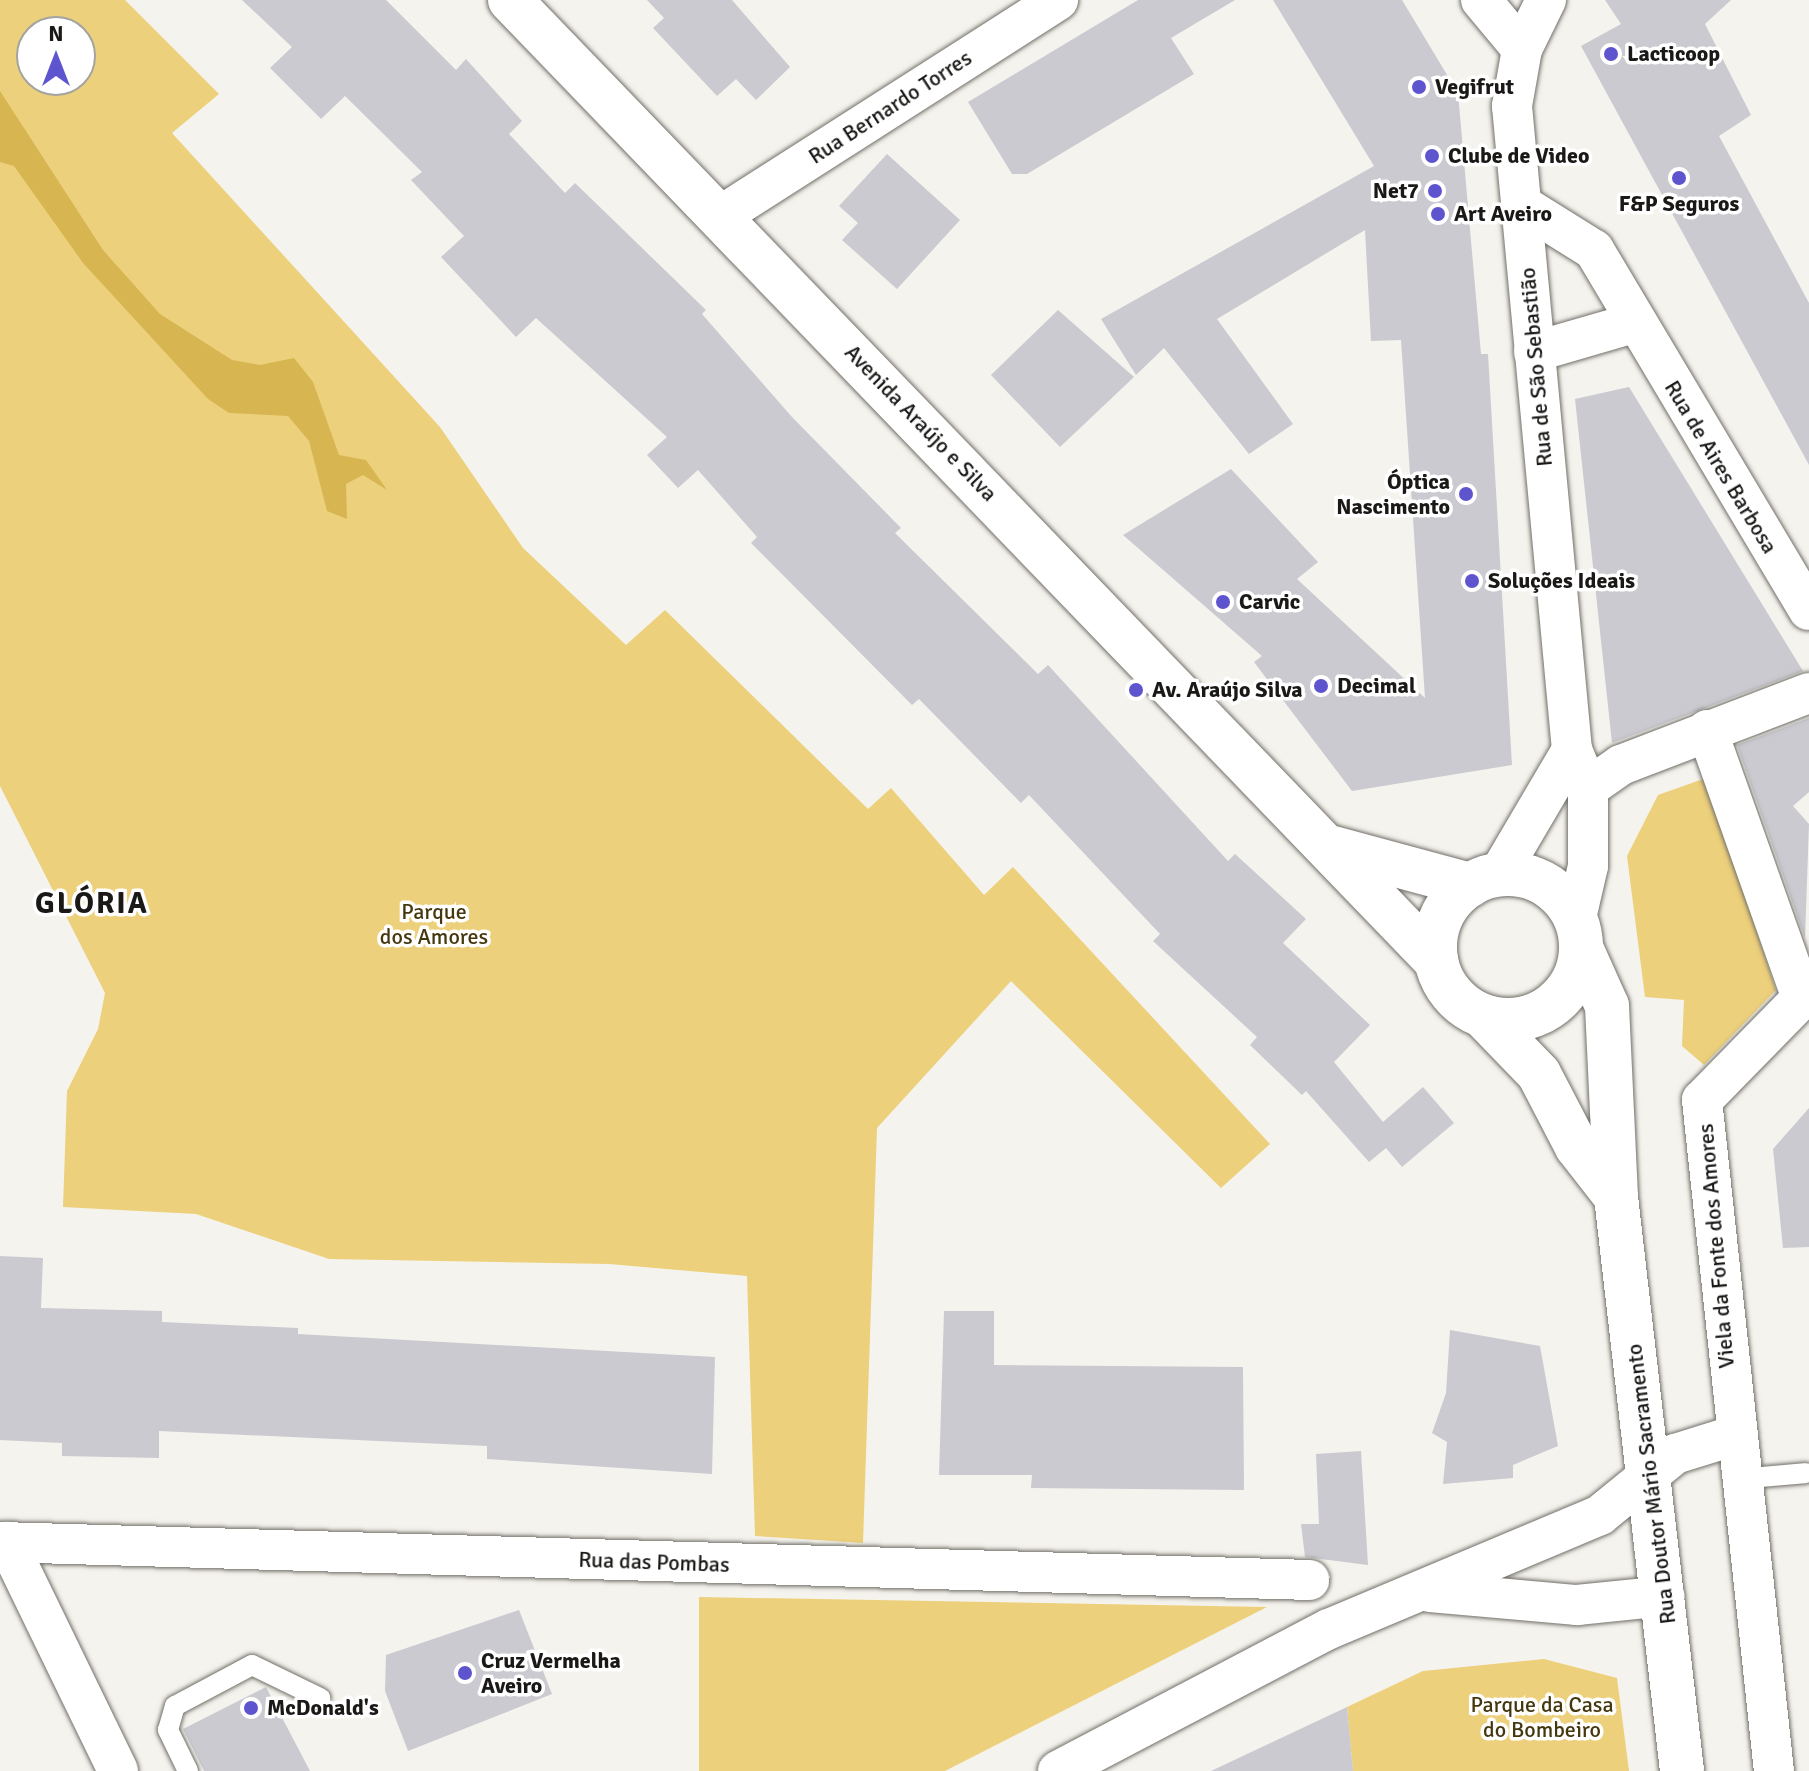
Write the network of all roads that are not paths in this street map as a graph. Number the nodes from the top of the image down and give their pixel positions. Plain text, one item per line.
1 (510, 0) edge
2 (1058, 0) edge
3 (1481, 0) edge
4 (1546, 0) edge
5 (1522, 49) junction
6 (1522, 205) junction
7 (722, 215) junction
8 (1634, 323) junction
9 (1534, 352) junction
10 (1809, 610) edge
11 (1809, 693) edge
12 (1707, 730) junction
13 (1572, 750) junction
14 (1588, 788) junction
15 (1332, 847) junction
16 (1485, 879) junction
17 (1579, 934) junction
18 (1436, 961) junction
19 (1484, 1017) junction
20 (1616, 1197) junction
21 (1733, 1436) junction
22 (1651, 1470) junction
23 (1806, 1473) dead end
24 (1738, 1479) junction
25 (3, 1542) edge
26 (1309, 1580) dead end
27 (1427, 1592) junction
28 (1665, 1596) junction
29 (320, 1698) dead end
30 (118, 1771) edge
31 (188, 1771) edge
32 (1059, 1771) edge
33 (1682, 1771) edge
34 (1774, 1771) edge

1 - 7 street, Avenida Araújo e Silva
2 - 7 street, Rua Bernardo Torres
3 - 5 street
4 - 5 street, Rua de São Sebastião
5 - 6 street, Rua de São Sebastião
6 - 8 street, Rua de Aires Barbosa
6 - 9 street, Rua de São Sebastião
7 - 15 street, Avenida Araújo e Silva
8 - 9 street
8 - 10 street, Rua de Aires Barbosa
9 - 13 street, Rua de São Sebastião
11 - 12 street
12 - 14 street
12 - 21 street, Viela da Fonte dos Amores
13 - 14 street, Rua de São Sebastião
13 - 16 street
14 - 17 street, Rua de São Sebastião
15 - 16 street
15 - 18 street, Avenida Araújo e Silva
16 - 17 street
16 - 18 street
17 - 19 street
17 - 20 street, Rua Doutor Mário Sacramento
18 - 19 street
19 - 20 street
20 - 22 street, Rua Doutor Mário Sacramento
21 - 22 street
21 - 24 street, Viela da Fonte dos Amores
22 - 27 street
22 - 28 street, Rua Doutor Mário Sacramento
23 - 24 lane
24 - 34 street, Viela da Fonte dos Amores
25 - 26 street, Rua das Pombas
25 - 30 street
27 - 28 street
27 - 32 street
28 - 33 street, Rua Doutor Mário Sacramento
29 - 31 lane

